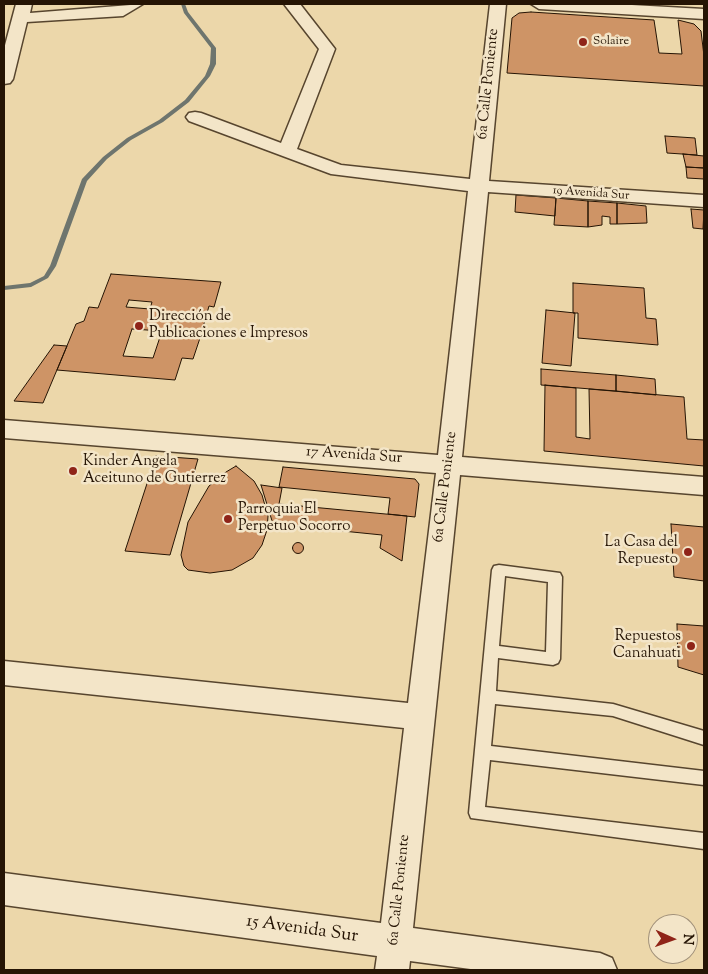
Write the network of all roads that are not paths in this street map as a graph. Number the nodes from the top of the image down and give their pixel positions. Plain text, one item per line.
1 (135, 4) edge
2 (292, 4) edge
3 (498, 4) edge
4 (539, 4) edge
5 (22, 11) edge
6 (704, 14) edge
7 (4, 79) edge
8 (195, 117) dead end
9 (287, 151) junction
10 (478, 186) junction
11 (704, 201) edge
12 (4, 428) edge
13 (450, 464) junction
14 (704, 486) edge
15 (491, 651) junction
16 (4, 673) edge
17 (488, 697) junction
18 (419, 717) junction
19 (704, 738) edge
20 (483, 752) junction
21 (704, 778) edge
22 (704, 842) edge
23 (4, 889) edge
24 (393, 956) edge
25 (600, 970) edge

1 - 5 street
2 - 9 street
3 - 10 street, 6a Calle Poniente
4 - 6 street
5 - 7 street
8 - 9 street, 19 Avenida Sur
9 - 10 street, 19 Avenida Sur
10 - 11 street, 19 Avenida Sur
10 - 13 street, 6a Calle Poniente
12 - 13 street, 17 Avenida Sur
13 - 14 street, 17 Avenida Sur
13 - 18 street, 6a Calle Poniente
15 - 15 lane
15 - 17 lane
16 - 18 street
17 - 19 lane
17 - 20 lane
18 - 24 street, 6a Calle Poniente
20 - 21 lane
20 - 22 lane
23 - 24 street, 15 Avenida Sur
24 - 25 street, 15 Avenida Sur

